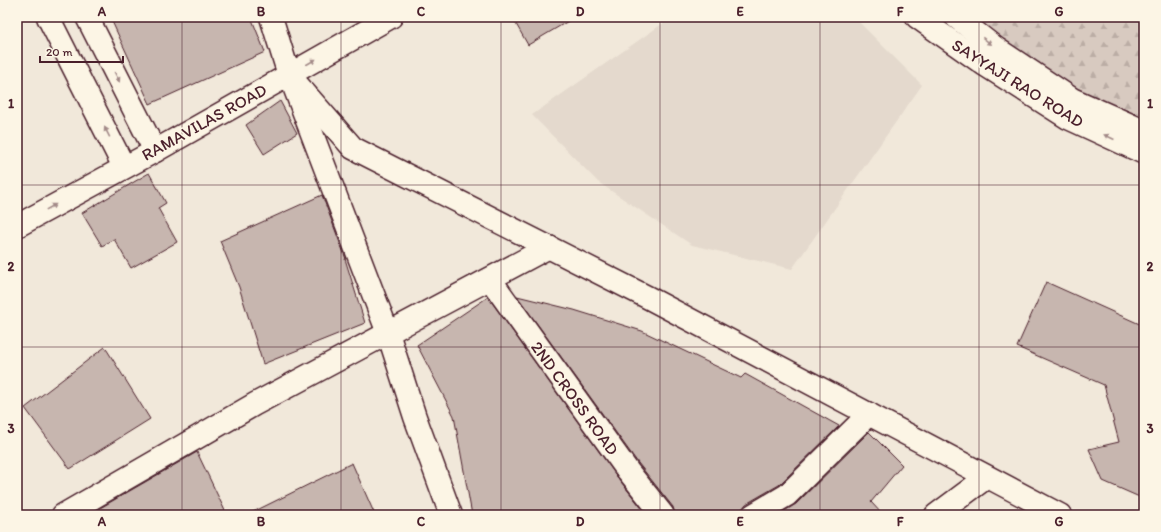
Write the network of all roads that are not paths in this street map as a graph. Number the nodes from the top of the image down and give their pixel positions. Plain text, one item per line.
1 (48, 17) edge
2 (87, 17) edge
3 (271, 17) edge
4 (391, 17) edge
5 (917, 17) edge
6 (956, 17) edge
7 (290, 75) junction
8 (1144, 131) edge
9 (155, 151) junction
10 (1144, 154) edge
11 (124, 167) junction
12 (17, 226) edge
13 (550, 247) junction
14 (490, 279) junction
15 (388, 334) junction
16 (869, 414) junction
17 (987, 477) junction
18 (78, 511) edge
19 (451, 515) edge
20 (663, 515) edge
21 (753, 515) edge
22 (936, 515) edge
23 (1060, 515) edge

11 -> 1 street
2 -> 9 street
3 - 7 street
7 -> 4 street, RAMAVILAS ROAD
10 -> 5 street, SAYYAJI RAO ROAD
6 -> 8 street, SAYYAJI RAO ROAD
7 - 9 street, RAMAVILAS ROAD
7 - 13 street
7 - 15 street
9 - 11 street, RAMAVILAS ROAD
12 -> 11 street, RAMAVILAS ROAD
13 - 14 street
13 - 16 street
14 - 15 street
14 - 20 street, 2ND CROSS ROAD
15 - 18 street
15 - 19 street
16 - 17 street
16 - 21 street
17 - 22 street
17 - 23 street

